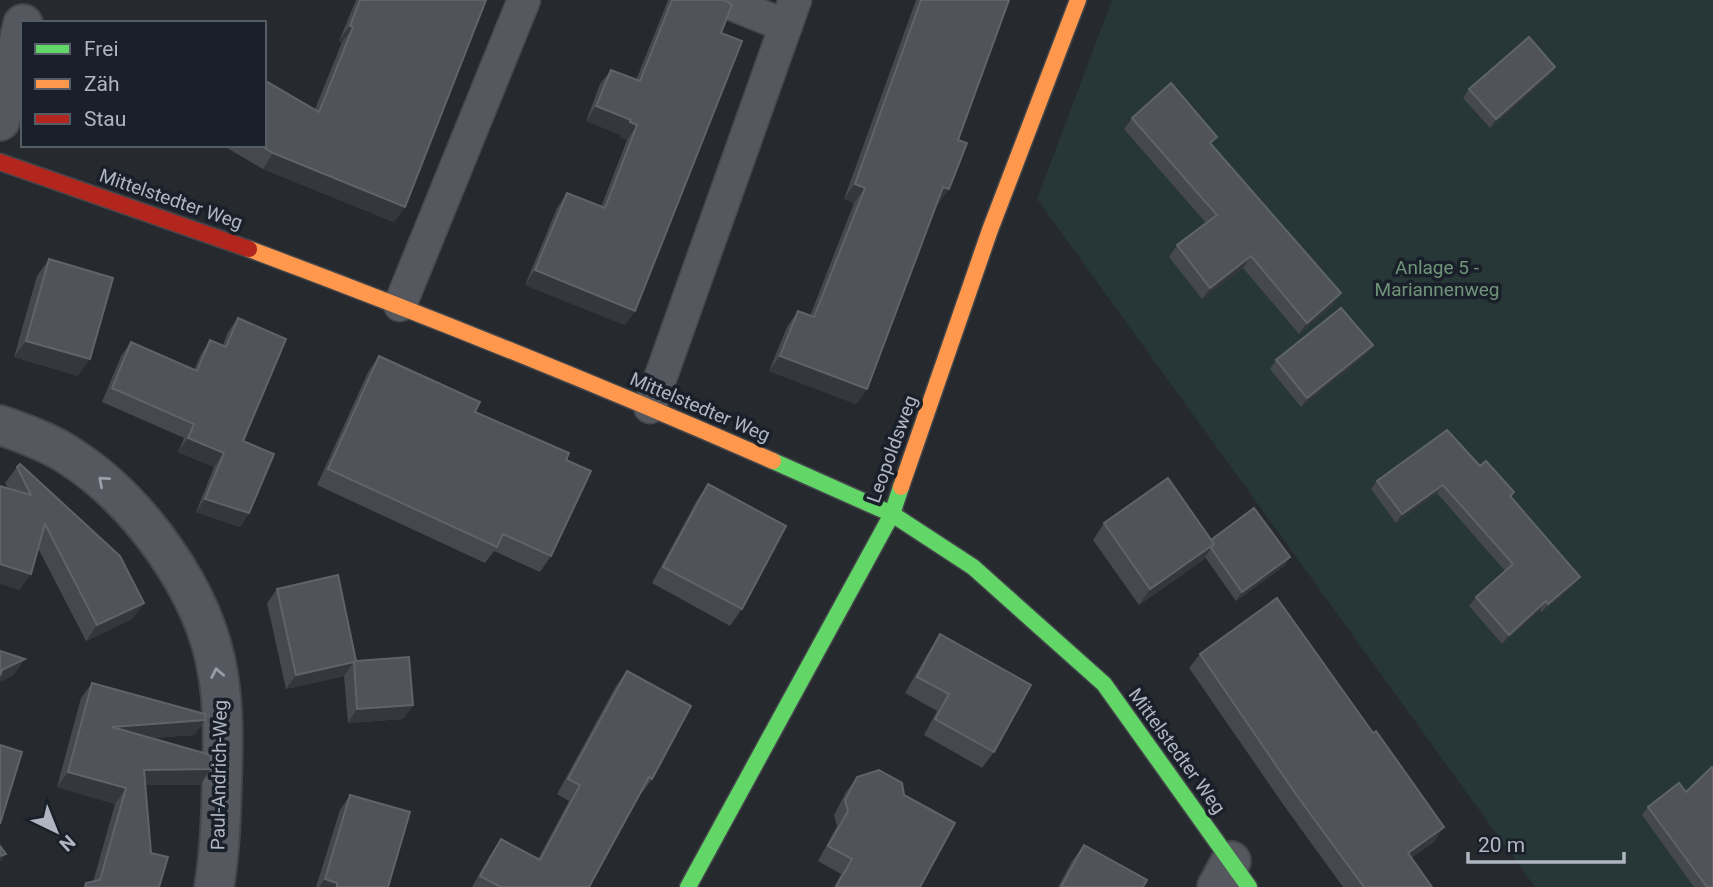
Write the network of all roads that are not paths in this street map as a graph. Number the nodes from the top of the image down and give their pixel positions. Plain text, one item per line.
1 (29, 0) edge
2 (524, 0) edge
3 (722, 0) edge
4 (1077, 0) edge
5 (791, 13) edge
6 (24, 21) edge
7 (21, 32) edge
8 (0, 121) edge
9 (0, 162) edge
10 (400, 305) junction
11 (650, 407) junction
12 (0, 425) edge
13 (892, 514) junction
14 (1232, 878) edge
15 (214, 887) edge
16 (688, 887) edge

1 - 6 street
2 - 10 lane
3 - 5 lane
4 - 13 street, Leopoldsweg
5 - 11 lane
7 - 8 street
9 - 10 street, Mittelstedter Weg
10 - 11 street, Mittelstedter Weg
11 - 13 street, Mittelstedter Weg
15 -> 12 street, Paul-Andrich-Weg
13 - 14 street, Mittelstedter Weg
13 - 16 street, Leopoldsweg

